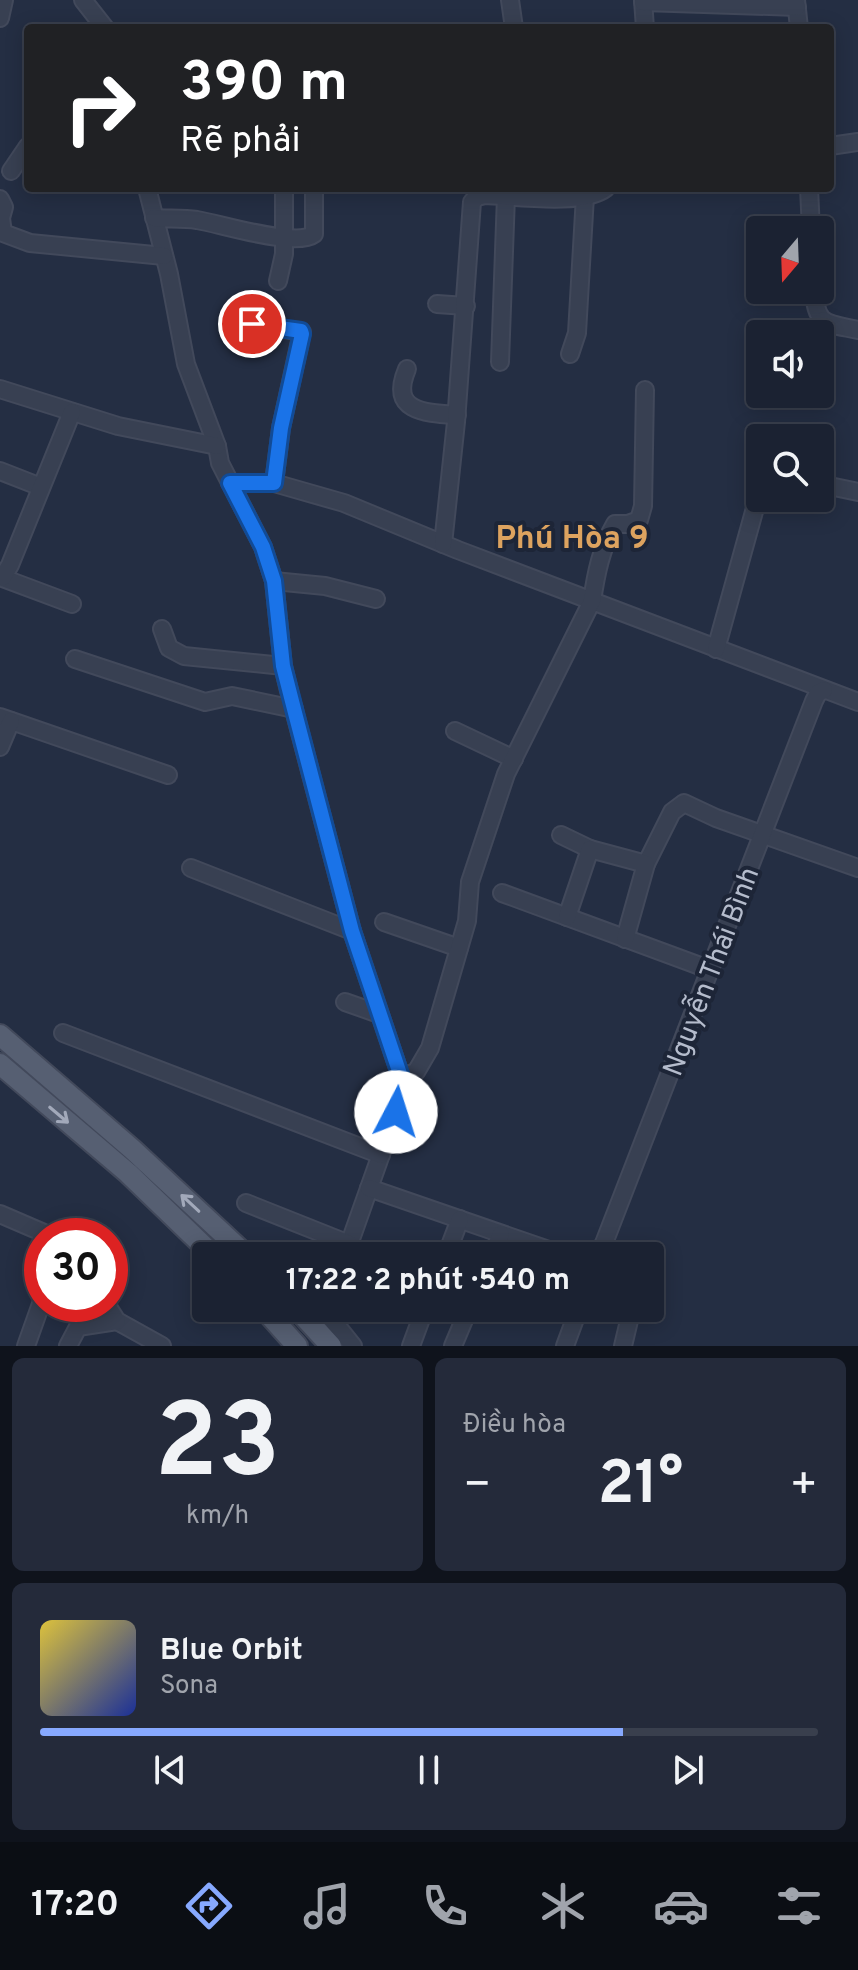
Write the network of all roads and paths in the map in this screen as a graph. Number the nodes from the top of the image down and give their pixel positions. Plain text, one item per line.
1 (4, 0) edge
2 (83, 0) edge
3 (510, 0) edge
4 (643, 1) edge
5 (796, 3) edge
6 (0, 18) edge
7 (102, 24) edge
8 (513, 24) edge
9 (645, 24) edge
10 (799, 24) edge
11 (858, 142) edge
12 (834, 145) edge
13 (24, 152) edge
14 (11, 171) dead end
15 (148, 192) edge
16 (284, 192) edge
17 (314, 192) edge
18 (584, 192) edge
19 (809, 192) edge
20 (509, 193) edge
21 (0, 199) edge
22 (810, 216) edge
23 (154, 218) junction
24 (283, 237) junction
25 (164, 256) junction
26 (278, 281) dead end
27 (437, 304) dead end
28 (466, 306) junction
29 (252, 324) dead end
30 (834, 328) edge
31 (858, 330) edge
32 (570, 354) dead end
33 (500, 362) dead end
34 (407, 369) dead end
35 (0, 389) edge
36 (645, 390) dead end
37 (72, 412) junction
38 (457, 415) junction
39 (217, 446) junction
40 (0, 471) edge
41 (230, 483) junction
42 (274, 483) junction
43 (41, 487) junction
44 (834, 487) edge
45 (858, 492) edge
46 (754, 512) edge
47 (443, 544) junction
48 (1, 577) edge
49 (274, 581) junction
50 (376, 599) dead end
51 (592, 601) junction
52 (72, 604) dead end
53 (162, 629) dead end
54 (716, 649) junction
55 (75, 659) dead end
56 (283, 666) junction
57 (824, 690) junction
58 (858, 702) edge
59 (294, 709) junction
60 (5, 719) edge
61 (455, 731) dead end
62 (0, 747) edge
63 (514, 759) junction
64 (168, 775) dead end
65 (764, 834) junction
66 (561, 835) dead end
67 (590, 849) junction
68 (646, 864) junction
69 (191, 868) dead end
70 (858, 868) edge
71 (502, 893) dead end
72 (567, 917) junction
73 (384, 922) dead end
74 (352, 931) junction
75 (625, 939) junction
76 (459, 948) junction
77 (711, 970) junction
78 (345, 1002) dead end
79 (379, 1014) junction
80 (63, 1033) dead end
81 (0, 1035) edge
82 (0, 1064) edge
83 (401, 1077) junction
84 (381, 1155) junction
85 (369, 1188) junction
86 (246, 1203) dead end
87 (0, 1214) edge
88 (460, 1219) junction
89 (24, 1224) edge
90 (501, 1234) junction
91 (199, 1242) edge
92 (232, 1242) edge
93 (330, 1242) edge
94 (350, 1242) edge
95 (451, 1242) edge
96 (498, 1242) edge
97 (525, 1242) edge
98 (604, 1242) edge
99 (35, 1322) edge
100 (110, 1322) edge
101 (119, 1322) edge
102 (276, 1322) edge
103 (309, 1322) edge
104 (335, 1322) edge
105 (420, 1322) edge
106 (463, 1322) edge
107 (574, 1322) edge
108 (629, 1322) edge
109 (325, 1339) edge
110 (71, 1340) edge
111 (153, 1343) edge
112 (26, 1346) edge
113 (297, 1346) edge
114 (353, 1346) edge
115 (411, 1346) edge
116 (453, 1346) edge
117 (565, 1346) edge
118 (623, 1346) edge

1 - 6 street
2 - 7 street
3 - 8 street
4 - 5 street
4 - 9 street
5 - 10 street
11 - 12 street
13 - 14 street
15 - 23 street
16 - 24 street
17 - 24 street
18 - 20 street
18 - 32 street
19 - 22 street
20 - 28 street
20 - 33 street
21 - 25 street
23 - 24 street
23 - 25 street
24 - 26 street
25 - 39 street
27 - 28 street
28 - 38 street
29 - 42 street
30 - 31 street
34 - 38 street
35 - 37 street
36 - 51 street
37 - 39 street
37 - 43 street
38 - 47 street
39 - 41 street
40 - 43 street
41 - 42 street
41 - 49 street
42 - 47 street
43 - 48 street
44 - 45 street
46 - 54 street
47 - 51 street
48 - 52 street
49 - 50 street
49 - 56 street
51 - 54 street
51 - 63 street
53 - 56 street
54 - 57 street
55 - 59 street
56 - 59 street
57 - 58 street
57 - 65 street, Nguyễn Thái Bình
59 - 74 street
60 - 62 street
60 - 64 street
61 - 63 street
63 - 76 street
65 - 68 street
65 - 70 street
65 - 77 street, Nguyễn Thái Bình
66 - 67 street
67 - 68 street
67 - 72 street
68 - 75 street
69 - 74 street
71 - 72 street
72 - 75 street
73 - 76 street
74 - 79 street
75 - 77 street
76 - 83 street
77 - 98 street, Nguyễn Thái Bình
78 - 79 street
79 - 83 street
80 - 84 street
92 -> 81 main road
82 -> 91 main road
83 - 84 street
84 - 85 street
85 - 88 street
85 - 94 street
86 - 93 street
87 - 89 street
88 - 90 street
88 - 95 street
90 - 96 street
90 - 97 street
99 - 112 street
100 - 110 street
101 - 111 street
102 - 113 main road
103 - 109 main road
104 - 114 street
105 - 115 street
106 - 116 street
107 - 117 street
108 - 118 street

